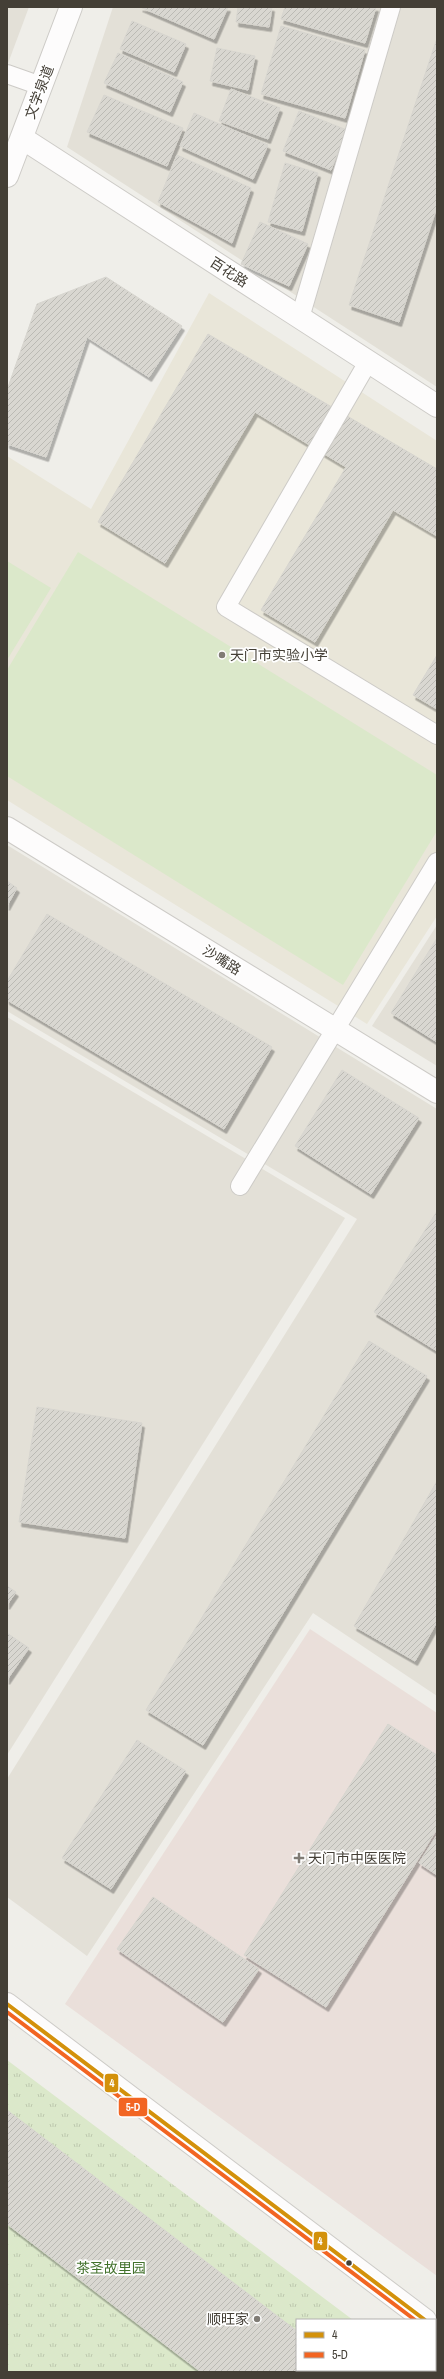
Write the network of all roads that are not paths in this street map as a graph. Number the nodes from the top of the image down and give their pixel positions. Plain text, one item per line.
1 (71, 7) edge
2 (391, 7) edge
3 (7, 74) edge
4 (41, 86) junction
5 (22, 138) junction
6 (7, 176) edge
7 (300, 318) junction
8 (368, 362) junction
9 (437, 406) edge
10 (437, 735) edge
11 (7, 828) edge
12 (437, 862) edge
13 (334, 1029) junction
14 (437, 1092) edge
15 (240, 1186) dead end
16 (7, 2004) edge
17 (424, 2319) edge

1 - 4 street, 文学泉道
2 - 7 lane
3 - 4 lane
4 - 5 street, 文学泉道
5 - 6 street, 文学泉道
5 - 7 street, 百花路
7 - 8 street, 百花路
8 - 9 street, 百花路
8 - 10 lane
11 - 13 street, 沙嘴路
12 - 13 lane
13 - 14 street, 沙嘴路
13 - 15 lane
16 - 17 street

